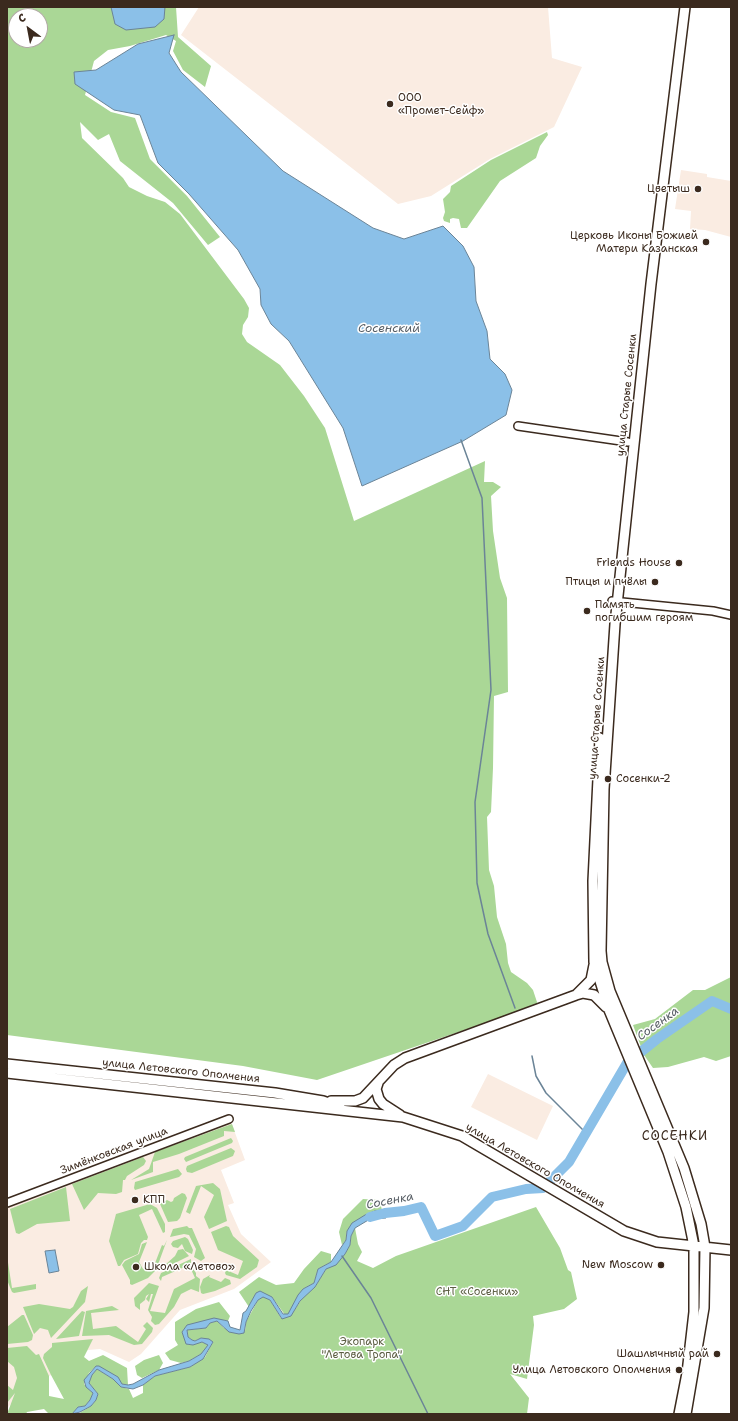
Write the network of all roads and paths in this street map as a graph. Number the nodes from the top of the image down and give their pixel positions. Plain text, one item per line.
1 (679, 7) edge
2 (686, 7) edge
3 (518, 426) dead end
4 (628, 442) junction
5 (615, 601) junction
6 (731, 615) edge
7 (594, 962) junction
8 (576, 995) junction
9 (609, 1010) junction
10 (627, 1042) junction
11 (7, 1064) edge
12 (7, 1073) edge
13 (378, 1083) junction
14 (646, 1085) junction
15 (324, 1101) junction
16 (351, 1112) junction
17 (403, 1117) junction
18 (230, 1119) dead end
19 (7, 1204) edge
20 (694, 1246) junction
21 (705, 1247) junction
22 (731, 1250) edge
23 (679, 1414) edge
24 (686, 1414) edge

1 - 4 main road, улица Старые Сосенки
2 - 5 main road, улица Старые Сосенки
3 - 4 street
4 - 5 main road, улица Старые Сосенки
5 - 6 street
5 - 7 main road, улица Старые Сосенки
5 - 10 main road, улица Старые Сосенки
7 - 8 main road
7 - 9 main road, улица Старые Сосенки
8 - 9 main road
8 - 13 main road
9 - 10 main road, улица Старые Сосенки
10 - 14 main road, улица Старые Сосенки
11 - 15 main road, улица Летовского Ополчения
12 - 16 main road, улица Летовского Ополчения
13 - 15 main road
13 - 17 main road
14 - 20 main road, улица Старые Сосенки
14 - 21 main road, улица Старые Сосенки
15 - 16 main road, улица Летовского Ополчения
16 - 17 main road, улица Летовского Ополчения
17 - 20 main road, улица Летовского Ополчения
18 - 19 street, Зимёнковская улица
20 - 21 main road, улица Летовского Ополчения
20 - 23 main road, улица Старые Сосенки
21 - 22 main road, улица Летовского Ополчения
21 - 24 main road, улица Старые Сосенки

